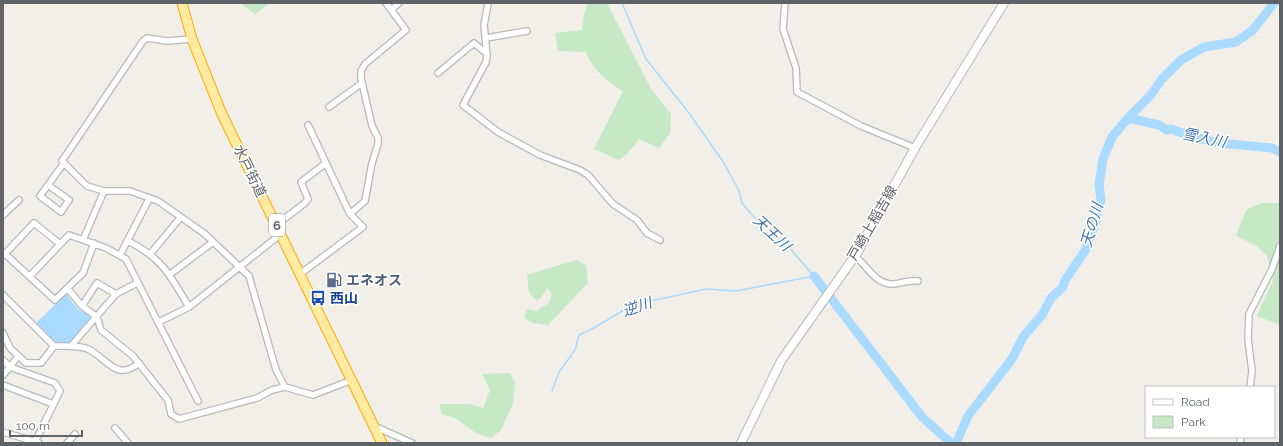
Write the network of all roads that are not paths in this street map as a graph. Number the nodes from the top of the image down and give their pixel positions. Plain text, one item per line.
1 (182, 3) edge
2 (386, 3) edge
3 (398, 3) edge
4 (488, 3) edge
5 (785, 3) edge
6 (1004, 3) edge
7 (391, 10) junction
8 (527, 31) dead end
9 (486, 38) junction
10 (192, 39) junction
11 (487, 54) junction
12 (438, 73) dead end
13 (362, 83) junction
14 (329, 108) dead end
15 (308, 125) dead end
16 (915, 148) junction
17 (64, 163) junction
18 (326, 163) junction
19 (48, 186) junction
20 (104, 191) junction
21 (149, 199) junction
22 (19, 200) dead end
23 (4, 213) edge
24 (350, 214) junction
25 (180, 218) junction
26 (276, 224) junction
27 (281, 234) junction
28 (83, 240) junction
29 (660, 240) dead end
30 (128, 241) junction
31 (213, 242) junction
32 (60, 244) junction
33 (94, 244) junction
34 (1280, 246) edge
35 (151, 253) junction
36 (4, 255) edge
37 (120, 255) junction
38 (854, 256) junction
39 (240, 267) junction
40 (300, 274) junction
41 (170, 275) junction
42 (30, 276) junction
43 (918, 281) dead end
44 (137, 283) junction
45 (68, 289) junction
46 (116, 294) junction
47 (3, 295) edge
48 (82, 306) junction
49 (188, 306) junction
50 (97, 317) junction
51 (159, 322) junction
52 (3, 333) edge
53 (54, 346) junction
54 (71, 346) junction
55 (18, 356) junction
56 (3, 360) edge
57 (139, 363) junction
58 (10, 367) junction
59 (3, 375) edge
60 (352, 380) junction
61 (3, 385) edge
62 (1250, 386) edge
63 (285, 387) junction
64 (198, 401) dead end
65 (54, 404) junction
66 (374, 426) junction
67 (115, 428) dead end
68 (3, 432) edge
69 (75, 434) dead end
70 (37, 442) edge
71 (67, 443) edge
72 (128, 443) edge
73 (382, 443) edge
74 (412, 443) edge
75 (742, 443) edge

1 - 10 highway, 水戸街道 / 6
2 - 7 street
3 - 7 street
4 - 9 street
5 - 16 street
6 - 16 main road, 戸崎上稲吉線
7 - 13 street
8 - 9 street
9 - 11 street
10 - 17 street
10 - 26 highway, 水戸街道 / 6
11 - 12 street
11 - 29 street
13 - 14 street
13 - 24 street
15 - 18 street
16 - 38 main road, 戸崎上稲吉線
17 - 19 street
17 - 20 street
18 - 24 street
18 - 26 street
19 - 19 street
20 - 21 street
20 - 28 street
21 - 25 street
21 - 30 street
22 - 23 street
24 - 40 street
25 - 31 street
25 - 35 street
26 - 27 highway, 水戸街道 / 6
27 - 39 street
27 - 40 highway, 水戸街道 / 6
28 - 32 street
28 - 33 street
30 - 35 street
30 - 37 street
31 - 39 street
31 - 41 street
32 - 36 street
32 - 42 street
33 - 37 street
33 - 45 street
34 - 62 street
35 - 41 street
36 - 42 street
37 - 44 street
38 - 43 street
38 - 75 main road, 戸崎上稲吉線
39 - 49 street
39 - 63 street
40 - 60 highway, 水戸街道 / 6
41 - 49 street
42 - 45 street
44 - 46 street
44 - 51 street
45 - 48 street
46 - 48 street
46 - 50 street
47 - 53 street
48 - 50 street
49 - 51 street
50 - 54 street
50 - 57 street
51 - 64 street
52 - 55 street
53 - 54 street
53 - 55 street
54 - 57 street
55 - 58 street
56 - 58 street
57 - 63 street
58 - 59 street
58 - 65 street
60 - 63 street
60 - 66 highway, 水戸街道 / 6
61 - 65 street
65 - 70 street
66 - 73 highway, 水戸街道 / 6
66 - 74 street
67 - 72 street
68 - 70 street
69 - 71 street

